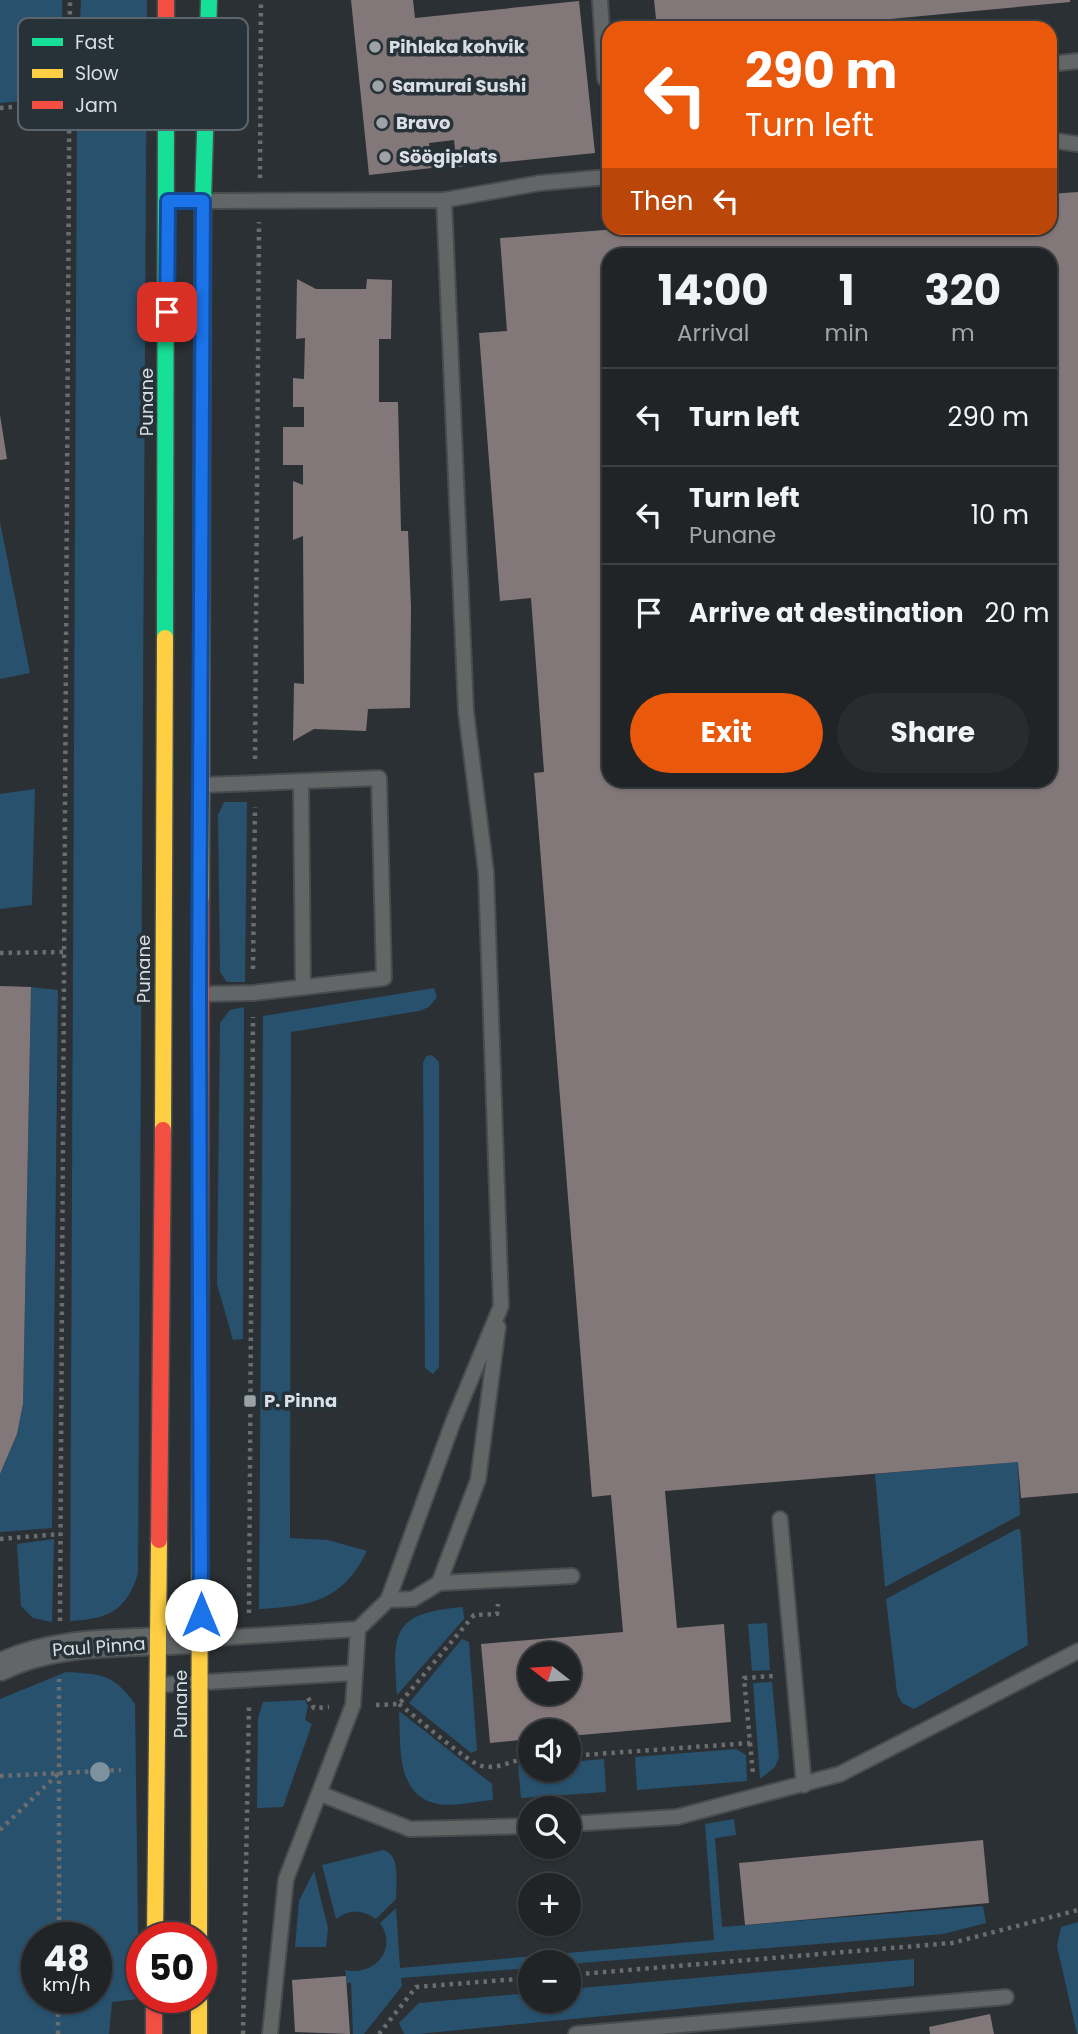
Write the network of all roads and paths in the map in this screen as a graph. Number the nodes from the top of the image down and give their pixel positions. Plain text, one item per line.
1 (70, 0) edge
2 (166, 0) edge
3 (209, 0) edge
4 (600, 0) edge
5 (70, 18) edge
6 (168, 18) edge
7 (207, 18) edge
8 (602, 32) edge
9 (1078, 61) edge
10 (1057, 63) edge
11 (18, 106) edge
12 (0, 108) edge
13 (69, 130) edge
14 (179, 130) edge
15 (194, 130) edge
16 (1057, 141) edge
17 (1078, 144) edge
18 (602, 178) edge
19 (444, 200) junction
20 (186, 201) junction
21 (302, 783) junction
22 (182, 786) junction
23 (63, 952) junction
24 (0, 953) edge
25 (303, 986) junction
26 (181, 995) junction
27 (501, 1306) junction
28 (780, 1519) dead end
29 (60, 1534) junction
30 (0, 1539) edge
31 (572, 1576) dead end
32 (501, 1580) junction
33 (439, 1583) junction
34 (388, 1600) junction
35 (358, 1629) junction
36 (201, 1639) junction
37 (157, 1643) junction
38 (60, 1647) junction
39 (1078, 1651) edge
40 (0, 1667) edge
41 (353, 1673) junction
42 (794, 1674) junction
43 (200, 1683) junction
44 (156, 1685) junction
45 (300, 1695) dead end
46 (258, 1696) dead end
47 (249, 1698) dead end
48 (399, 1704) junction
49 (353, 1705) junction
50 (581, 1755) edge
51 (518, 1759) edge
52 (240, 1767) dead end
53 (247, 1767) dead end
54 (123, 1770) dead end
55 (59, 1772) junction
56 (0, 1776) edge
57 (804, 1785) junction
58 (321, 1794) junction
59 (581, 1823) edge
60 (518, 1826) edge
61 (0, 1830) edge
62 (1078, 1910) edge
63 (59, 1922) edge
64 (155, 1922) edge
65 (199, 1922) edge
66 (581, 1974) edge
67 (518, 1979) edge
68 (1006, 1997) dead end
69 (58, 2013) edge
70 (155, 2013) edge
71 (199, 2013) edge
72 (58, 2034) edge
73 (154, 2034) edge
74 (198, 2034) edge
75 (270, 2034) edge
76 (379, 2034) edge
77 (576, 2034) edge

1 - 5 path
2 - 6 main road, Punane
3 - 7 main road, Punane
4 - 8 lane
9 - 10 lane
11 - 12 path
13 - 23 path
14 - 20 main road, Punane
15 - 20 main road, Punane
16 - 17 lane
18 - 19 lane
19 - 20 lane
19 - 27 lane
20 - 22 main road, Punane
20 - 22 main road, Punane
21 - 22 lane
21 - 25 lane
21 - 25 lane
22 - 26 main road, Punane
22 - 26 main road, Punane
23 - 24 path
23 - 29 path
25 - 26 lane
26 - 36 main road, Punane
26 - 37 main road, Punane
27 - 33 lane
27 - 34 lane
28 - 42 lane
29 - 30 path
29 - 38 path
31 - 32 lane
32 - 33 lane
32 - 48 path
33 - 34 lane
34 - 35 lane
35 - 36 lane
35 - 41 lane
36 - 37 street, Paul Pinna
36 - 43 main road, Punane
37 - 38 street, Paul Pinna
37 - 44 main road, Punane
38 - 40 street, Paul Pinna
38 - 55 path
39 - 57 lane
41 - 43 lane
41 - 49 lane
42 - 50 path
42 - 57 lane
43 - 44 lane
43 - 65 main road, Punane
44 - 64 main road, Punane
45 - 49 path
46 - 47 path
48 - 49 path
48 - 51 path
49 - 58 lane
52 - 53 path
54 - 55 path
55 - 56 path
55 - 61 path
55 - 63 path
57 - 59 lane
58 - 60 lane
58 - 75 lane
62 - 66 path
67 - 76 path
68 - 77 lane
69 - 72 path
70 - 73 main road
71 - 74 main road

